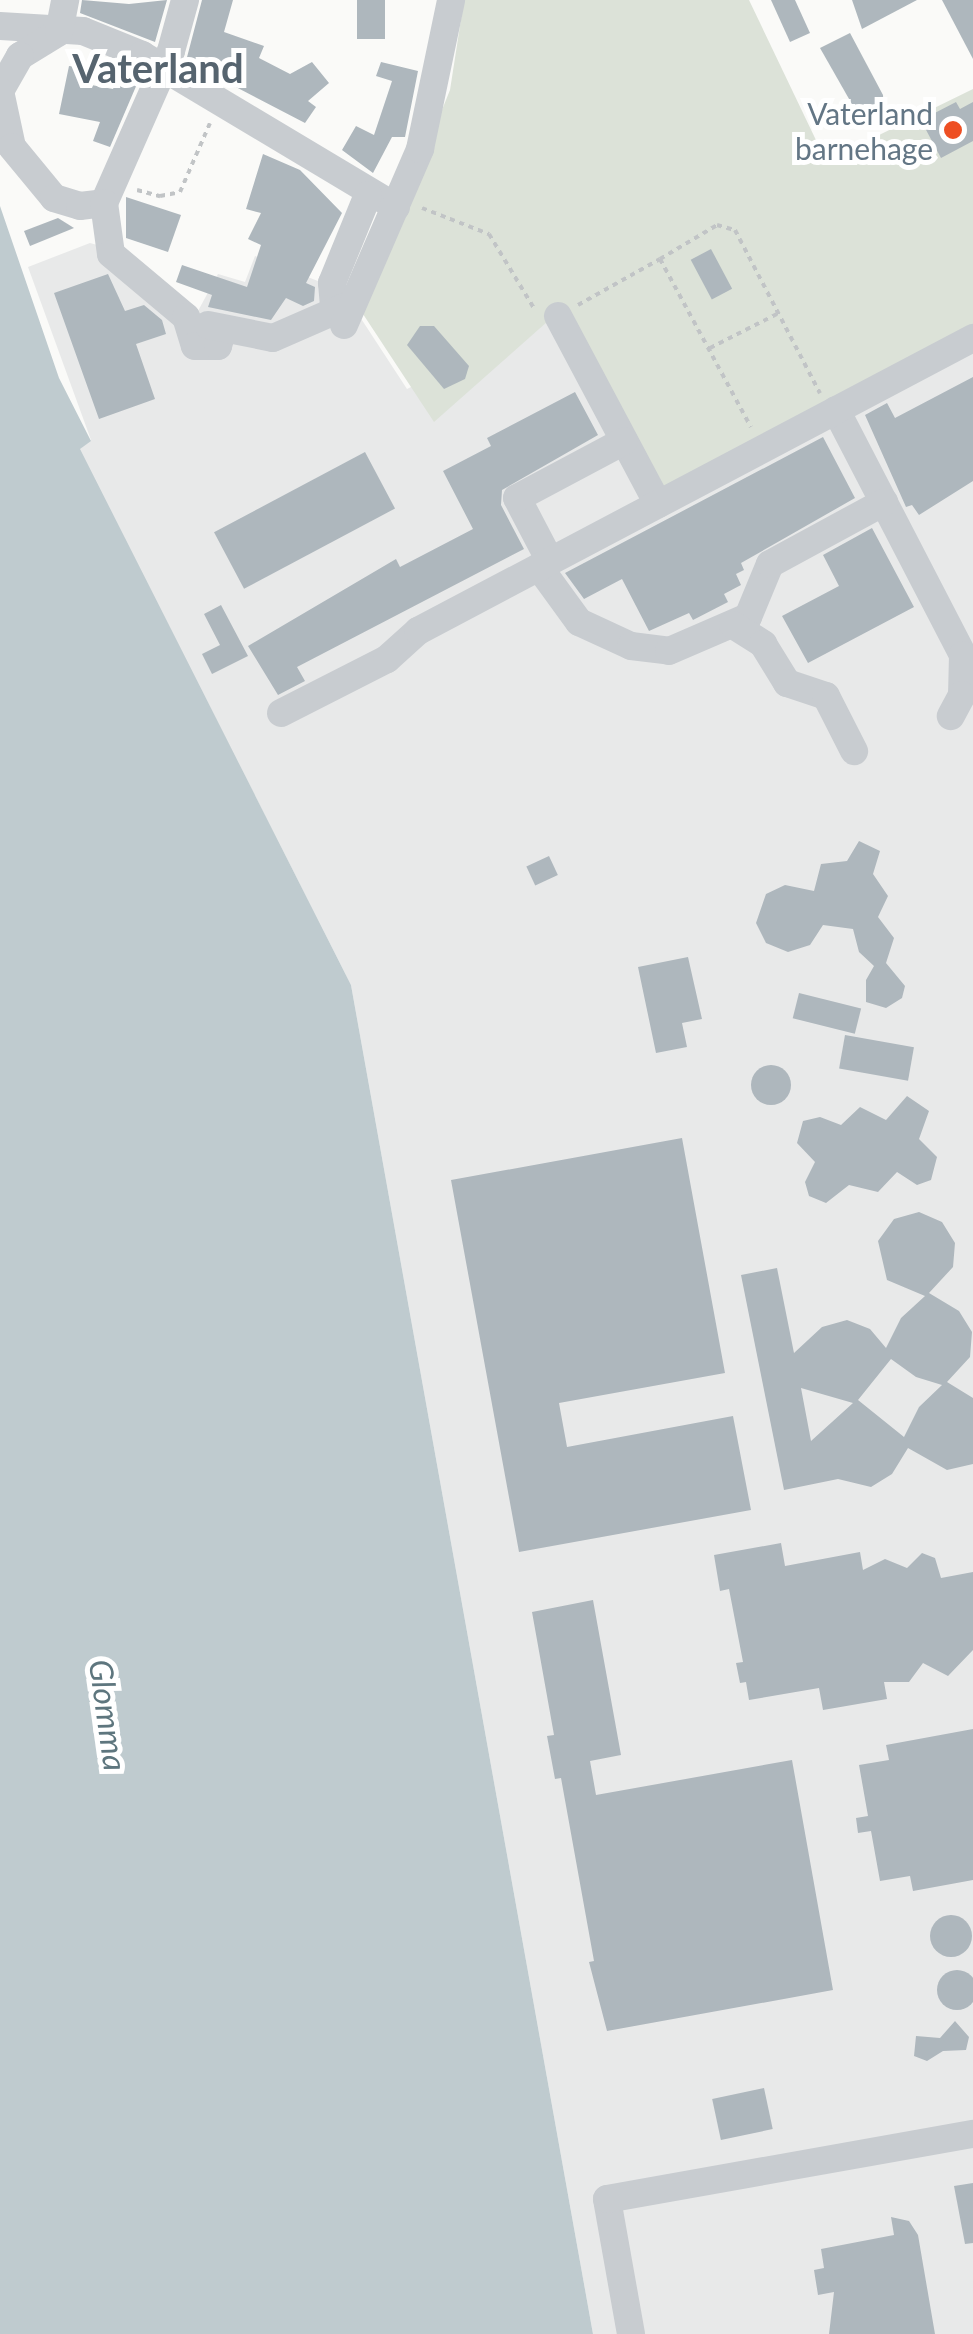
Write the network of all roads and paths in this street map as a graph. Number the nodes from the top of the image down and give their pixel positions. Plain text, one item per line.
1 (65, 0) edge
2 (185, 0) edge
3 (451, 0) edge
4 (0, 26) edge
5 (58, 32) junction
6 (162, 72) junction
7 (0, 90) edge
8 (218, 105) junction
9 (111, 193) junction
10 (368, 195) junction
11 (398, 203) junction
12 (660, 259) junction
13 (343, 312) junction
14 (777, 314) junction
15 (560, 321) junction
16 (973, 338) edge
17 (709, 348) junction
18 (834, 411) junction
19 (624, 441) junction
20 (763, 448) junction
21 (884, 502) junction
22 (658, 504) junction
23 (545, 564) junction
24 (733, 624) junction
25 (281, 714) dead end
26 (951, 716) dead end
27 (854, 752) dead end
28 (973, 2134) edge
29 (631, 2334) edge

1 - 5 street
2 - 6 street
3 - 11 street
4 - 5 street
5 - 6 street
5 - 7 street
6 - 8 street
6 - 9 street
7 - 9 street
8 - 9 path
8 - 10 street
9 - 13 street
10 - 11 street
10 - 13 street
11 - 13 street
11 - 15 path
12 - 14 path
12 - 15 path
12 - 17 path
14 - 17 path
14 - 18 path
15 - 19 street
16 - 18 street
17 - 20 path
18 - 20 street
18 - 21 street
19 - 22 street
19 - 23 street
20 - 22 street
21 - 24 street
21 - 26 street
22 - 23 street
23 - 24 street
23 - 25 street
24 - 27 street
28 - 29 street

